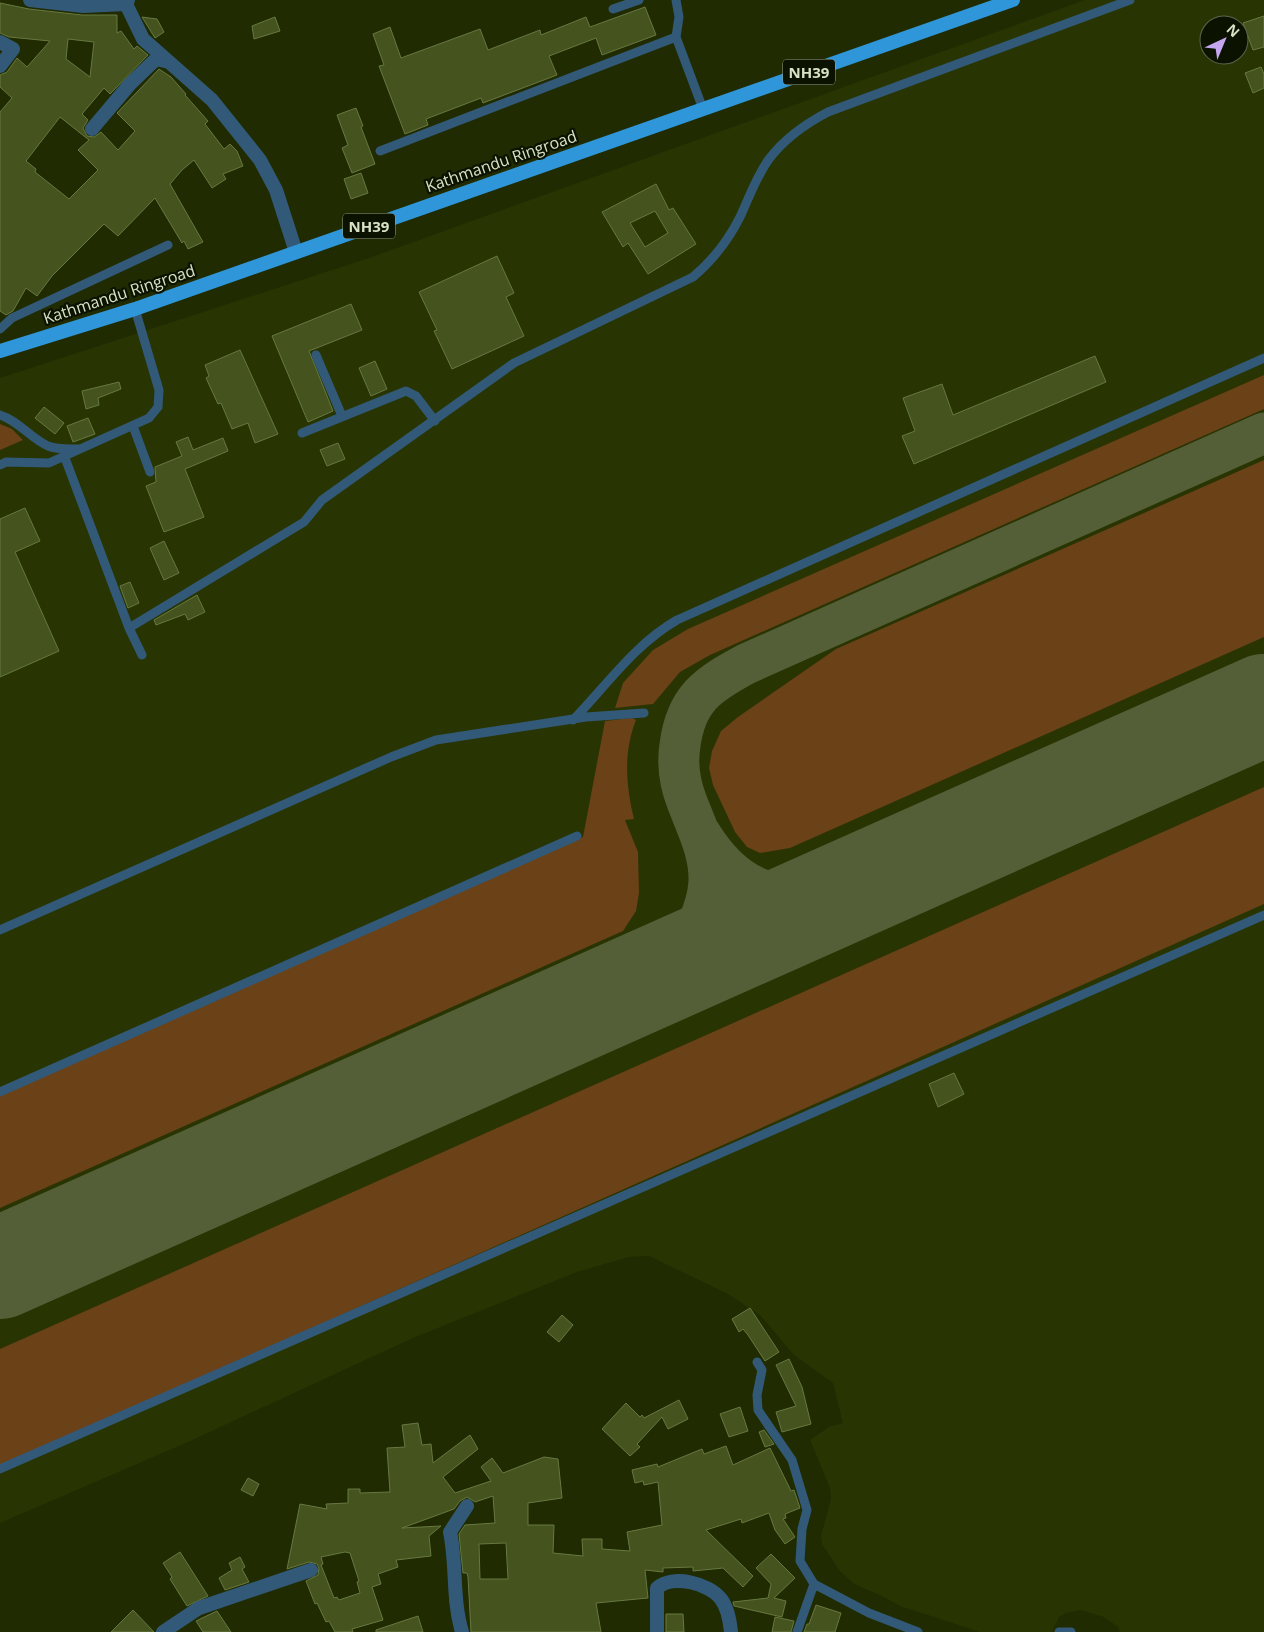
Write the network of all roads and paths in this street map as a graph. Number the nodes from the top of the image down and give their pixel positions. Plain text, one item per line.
1 (30, 0) edge
2 (639, 0) edge
3 (676, 0) edge
4 (1013, 0) edge
5 (1130, 0) edge
6 (127, 2) edge
7 (613, 9) dead end
8 (676, 37) junction
9 (0, 42) edge
10 (169, 62) junction
11 (0, 66) edge
12 (703, 109) junction
13 (92, 129) dead end
14 (380, 151) dead end
15 (168, 245) dead end
16 (296, 252) junction
17 (134, 309) junction
18 (0, 329) edge
19 (0, 351) edge
20 (316, 355) dead end
21 (1264, 358) edge
22 (0, 415) edge
23 (342, 416) junction
24 (435, 421) junction
25 (133, 426) junction
26 (302, 433) dead end
27 (83, 449) junction
28 (65, 458) junction
29 (0, 465) edge
30 (150, 472) dead end
31 (129, 628) junction
32 (142, 655) dead end
33 (644, 712) dead end
34 (573, 720) junction
35 (577, 836) dead end
36 (1264, 915) edge
37 (0, 930) edge
38 (0, 1092) edge
39 (757, 1362) dead end
40 (0, 1470) edge
41 (467, 1506) dead end
42 (311, 1570) dead end
43 (814, 1584) junction
44 (163, 1632) edge
45 (462, 1632) edge
46 (657, 1632) edge
47 (731, 1632) edge
48 (797, 1632) edge
49 (918, 1632) edge
50 (1059, 1632) edge
51 (1071, 1632) edge

1 - 6 street
2 - 7 lane
3 - 8 lane
4 - 12 highway, Kathmandu Ringroad / NH39
5 - 24 lane
6 - 10 street
8 - 12 lane
8 - 14 lane
9 - 11 street
10 - 13 street
10 - 16 street
12 - 16 highway, Kathmandu Ringroad / NH39
15 - 18 lane
16 - 17 highway, Kathmandu Ringroad / NH39
17 - 19 highway, Kathmandu Ringroad / NH39
17 - 25 lane
20 - 23 lane
21 - 34 lane
22 - 27 lane
23 - 24 lane
23 - 26 lane
24 - 31 lane
25 - 27 lane
25 - 30 lane
27 - 28 lane
28 - 29 lane
28 - 31 lane
31 - 32 lane
33 - 34 lane
34 - 37 lane
35 - 38 lane
36 - 40 lane
39 - 43 lane
41 - 45 street
42 - 44 street
43 - 48 lane
43 - 49 lane
46 - 47 street
50 - 51 lane

